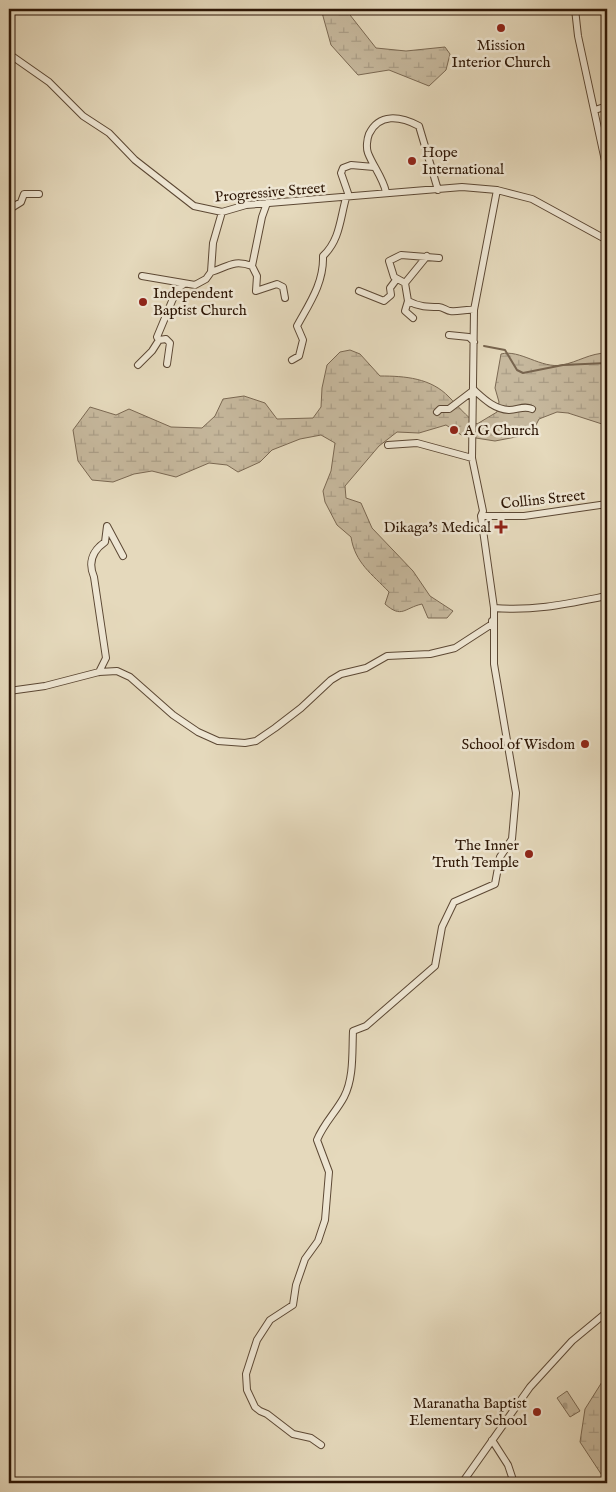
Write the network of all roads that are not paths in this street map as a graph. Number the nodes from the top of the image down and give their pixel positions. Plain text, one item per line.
1 (576, 9) edge
2 (9, 54) edge
3 (607, 106) edge
4 (595, 110) junction
5 (374, 167) junction
6 (607, 170) edge
7 (438, 190) junction
8 (498, 190) junction
9 (386, 192) junction
10 (39, 194) dead end
11 (347, 197) junction
12 (267, 203) junction
13 (9, 207) edge
14 (222, 212) junction
15 (607, 240) edge
16 (426, 256) junction
17 (439, 258) dead end
18 (252, 266) junction
19 (211, 272) junction
20 (142, 276) dead end
21 (396, 280) junction
22 (406, 283) junction
23 (184, 284) junction
24 (359, 292) dead end
25 (285, 298) dead end
26 (408, 301) junction
27 (474, 310) junction
28 (414, 318) dead end
29 (449, 334) dead end
30 (159, 340) junction
31 (474, 343) junction
32 (292, 360) dead end
33 (167, 364) dead end
34 (138, 365) dead end
35 (474, 390) junction
36 (532, 409) dead end
37 (437, 412) dead end
38 (388, 444) dead end
39 (472, 458) junction
40 (607, 504) edge
41 (481, 516) junction
42 (123, 556) dead end
43 (607, 596) edge
44 (493, 610) junction
45 (99, 672) junction
46 (9, 691) edge
47 (607, 1312) edge
48 (492, 1440) junction
49 (321, 1445) dead end
50 (462, 1483) edge
51 (514, 1483) edge

1 - 4 street
2 - 14 street, Progressive Street
3 - 4 street
4 - 6 street
5 - 7 street
5 - 9 street
5 - 11 street
7 - 8 street, Progressive Street
7 - 9 street, Progressive Street
8 - 15 street, Progressive Street
8 - 27 street
9 - 11 street, Progressive Street
10 - 13 street
11 - 12 street, Progressive Street
11 - 32 street
12 - 14 street, Progressive Street
12 - 18 street
14 - 19 street
16 - 17 street
16 - 21 street
16 - 22 street
18 - 19 street
18 - 25 street
19 - 23 street
20 - 23 street
21 - 22 street
21 - 24 street
22 - 26 street
23 - 30 street
26 - 27 street
26 - 28 street
27 - 31 street
29 - 31 street
30 - 33 street
30 - 34 street
31 - 35 street
35 - 36 street
35 - 37 street
35 - 39 street
38 - 39 street
39 - 41 street
40 - 41 street, Collins Street
41 - 44 street
42 - 45 street
43 - 44 street
44 - 45 street
44 - 49 street
45 - 46 street
47 - 48 street
48 - 50 street
48 - 51 street

